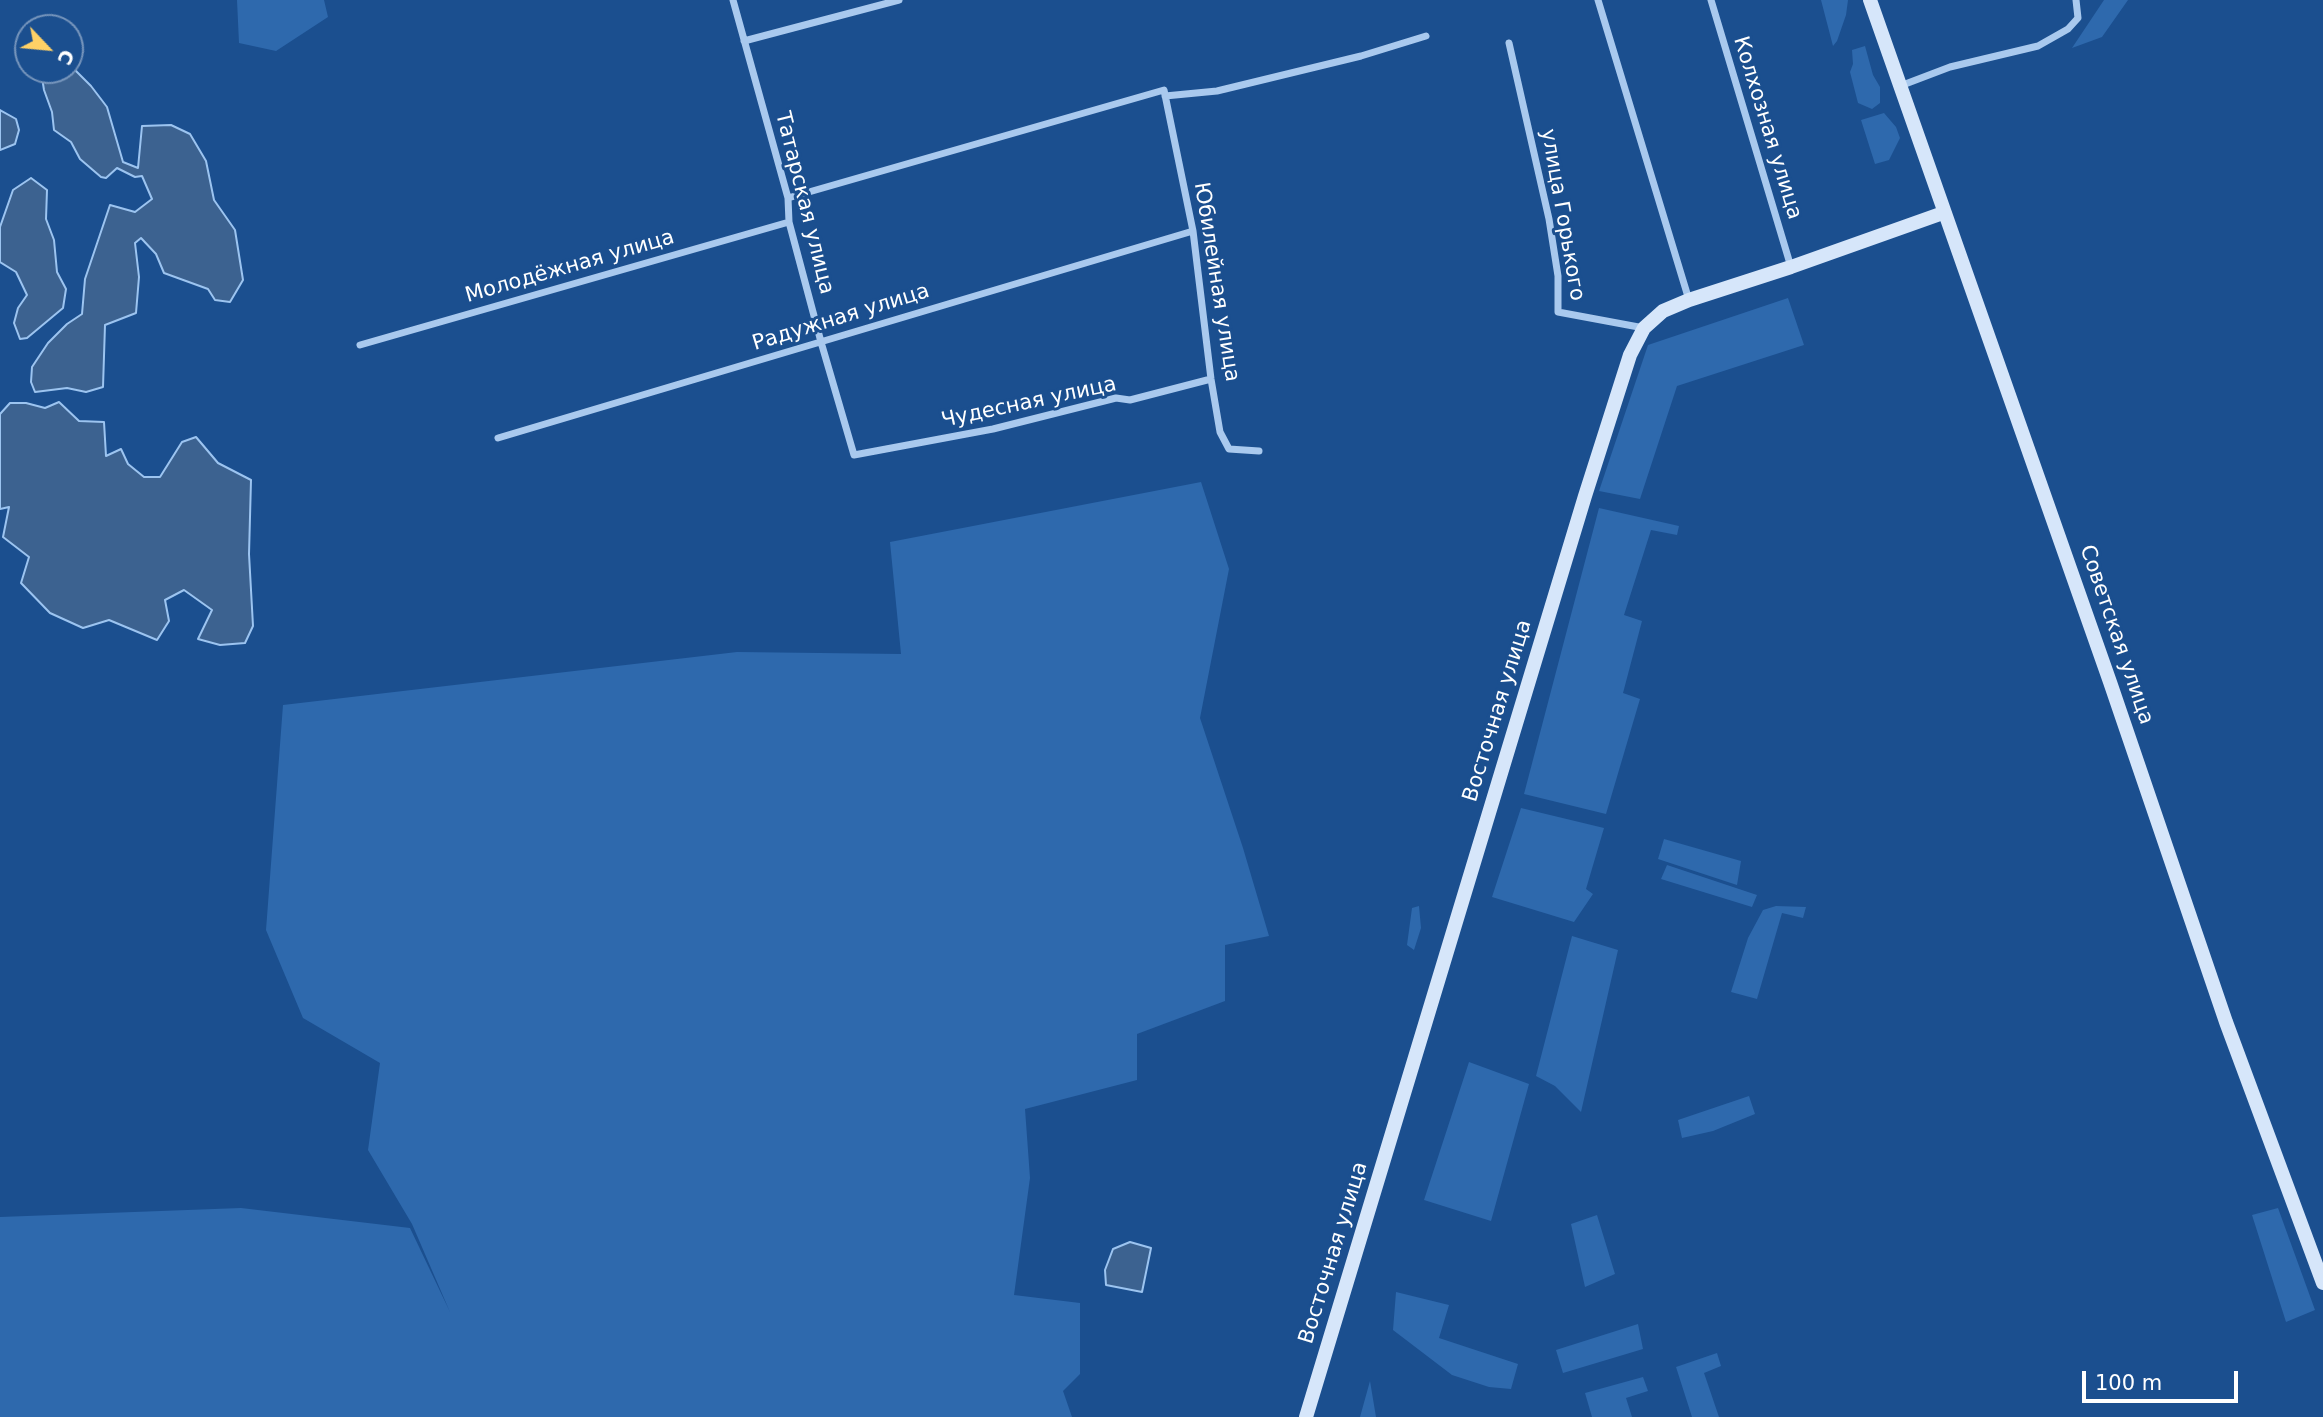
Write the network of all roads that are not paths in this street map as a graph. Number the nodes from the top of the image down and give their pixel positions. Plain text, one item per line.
1 (733, 0) edge
2 (899, 0) edge
3 (1598, 0) edge
4 (1711, 0) edge
5 (1870, 0) edge
6 (2076, 0) edge
7 (1426, 36) dead end
8 (744, 41) junction
9 (1509, 43) dead end
10 (1900, 86) junction
11 (1165, 93) junction
12 (788, 198) junction
13 (1943, 213) junction
14 (789, 222) junction
15 (1193, 231) junction
16 (1791, 267) junction
17 (1689, 300) junction
18 (1644, 328) junction
19 (821, 342) junction
20 (360, 345) dead end
21 (1211, 379) junction
22 (498, 438) dead end
23 (1259, 450) dead end
24 (854, 456) joint
25 (2323, 1283) edge
26 (1306, 1417) edge

1 - 8 street, Татарская улица
2 - 8 street
3 - 17 street
4 - 16 street, Колхозная улица
5 - 10 main road, Советская улица
6 - 10 street
7 - 11 street
8 - 12 street, Татарская улица
9 - 18 street, улица Горького
10 - 13 main road, Советская улица
11 - 12 street
11 - 15 street, Юбилейная улица
12 - 14 street, Татарская улица
13 - 16 main road, Восточная улица
13 - 25 main road, Советская улица
14 - 19 street, Татарская улица
14 - 20 street, Молодёжная улица
15 - 19 street, Радужная улица
15 - 21 street, Юбилейная улица
16 - 17 main road, Восточная улица
17 - 18 main road, Восточная улица
18 - 26 main road, Восточная улица
19 - 22 street, Радужная улица
19 - 24 street, Татарская улица
21 - 23 street, Юбилейная улица
21 - 24 street, Чудесная улица

